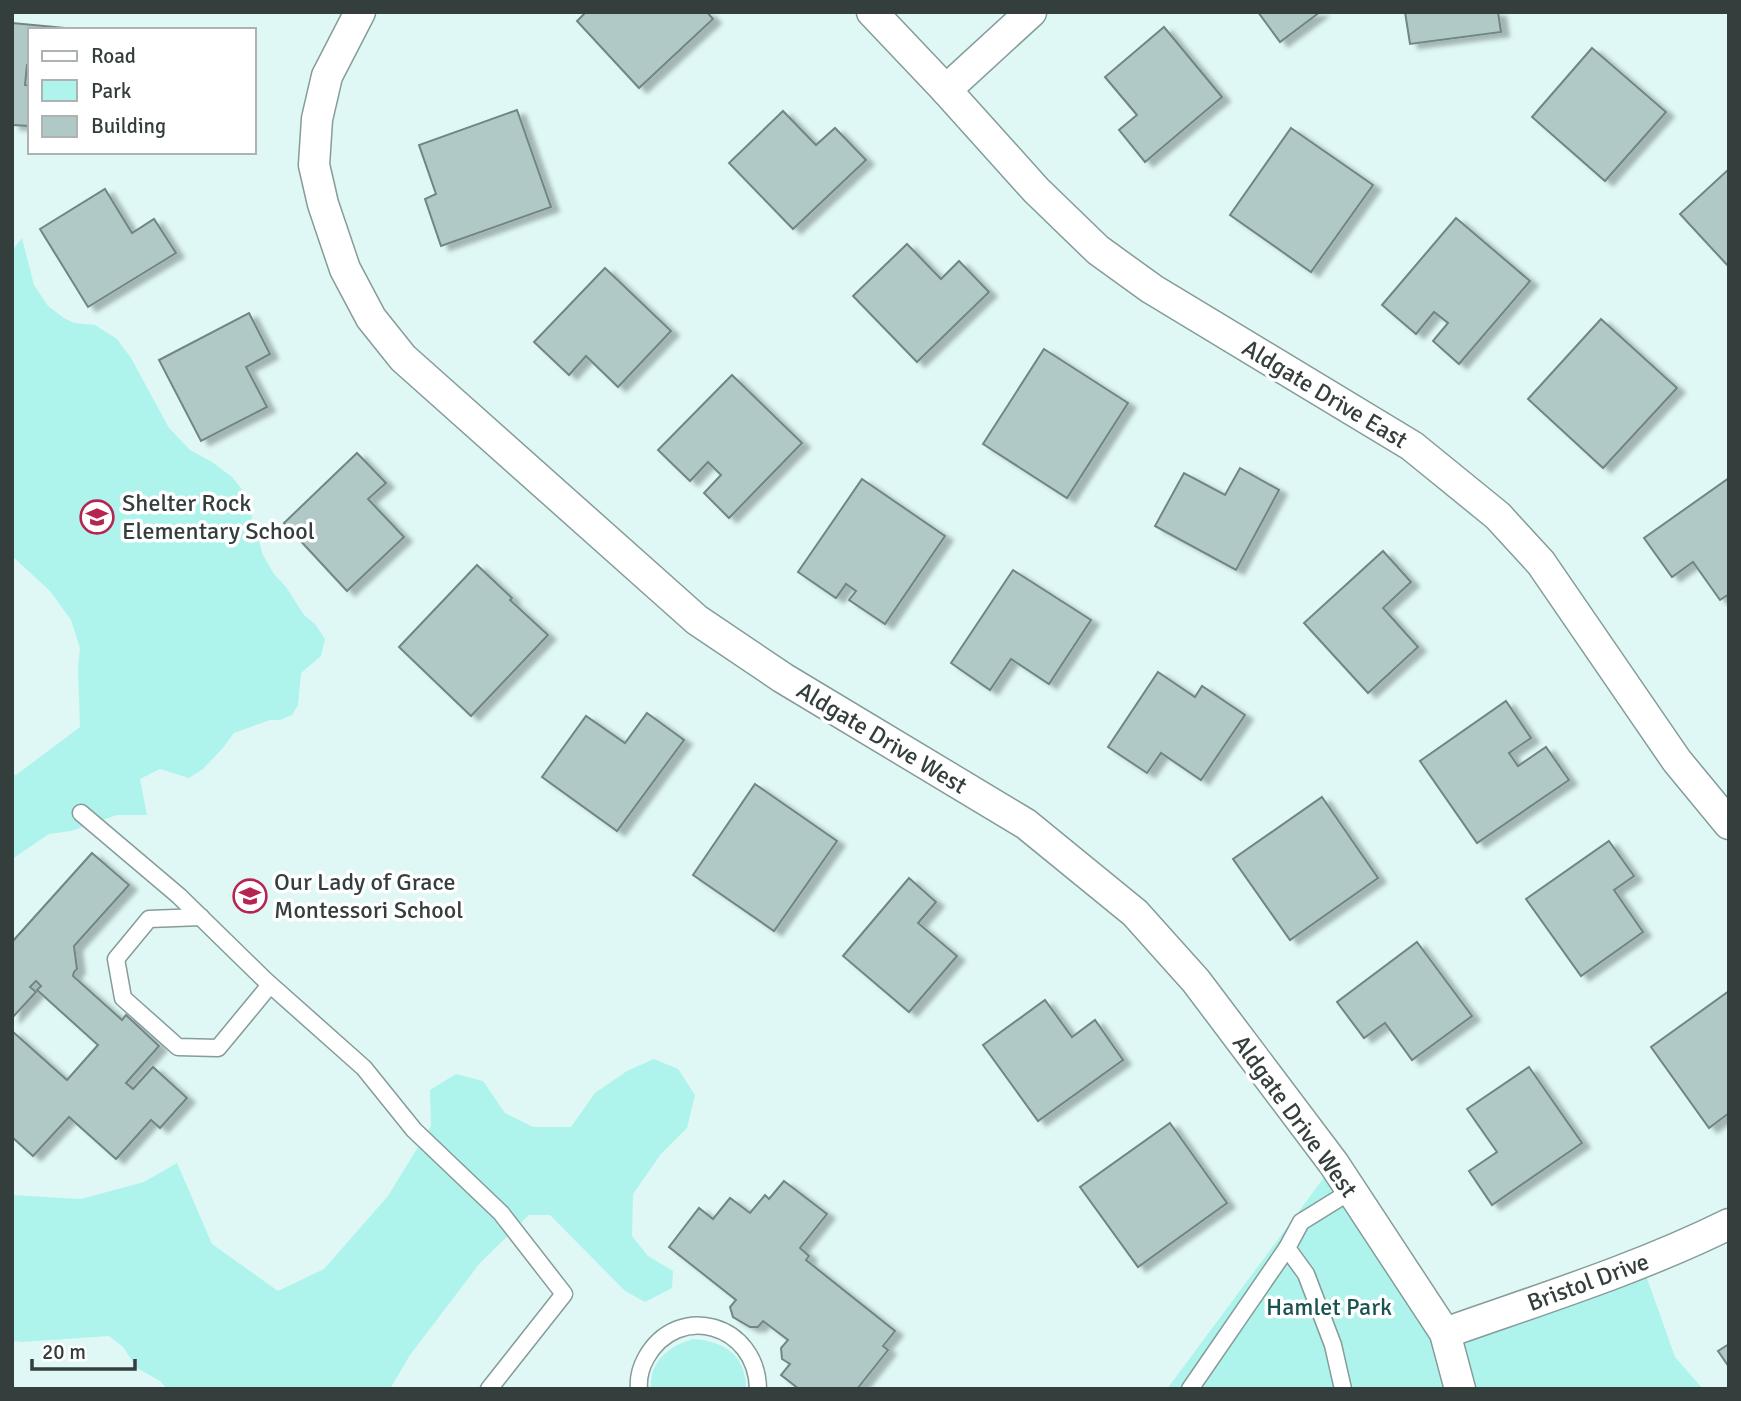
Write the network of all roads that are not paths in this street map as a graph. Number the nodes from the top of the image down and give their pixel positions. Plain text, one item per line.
1 (360, 12) edge
2 (872, 12) edge
3 (1031, 12) edge
4 (946, 90) junction
5 (81, 813) dead end
6 (1729, 824) edge
7 (201, 917) junction
8 (270, 985) junction
9 (1351, 1191) junction
10 (1729, 1224) edge
11 (1287, 1248) junction
12 (1445, 1333) junction
13 (489, 1389) edge
14 (639, 1389) edge
15 (758, 1389) edge
16 (1190, 1389) edge
17 (1343, 1389) edge
18 (1460, 1389) edge

1 - 9 street, Aldgate Drive West
2 - 4 street, Aldgate Drive East
3 - 4 street
4 - 6 street, Aldgate Drive East
5 - 7 lane
7 - 8 lane
7 - 8 lane
8 - 13 lane
9 - 11 lane
9 - 12 street, Aldgate Drive West
10 - 12 street, Bristol Drive
11 - 16 lane
11 - 17 lane
12 - 18 street, Aldgate Drive West
14 - 15 lane

